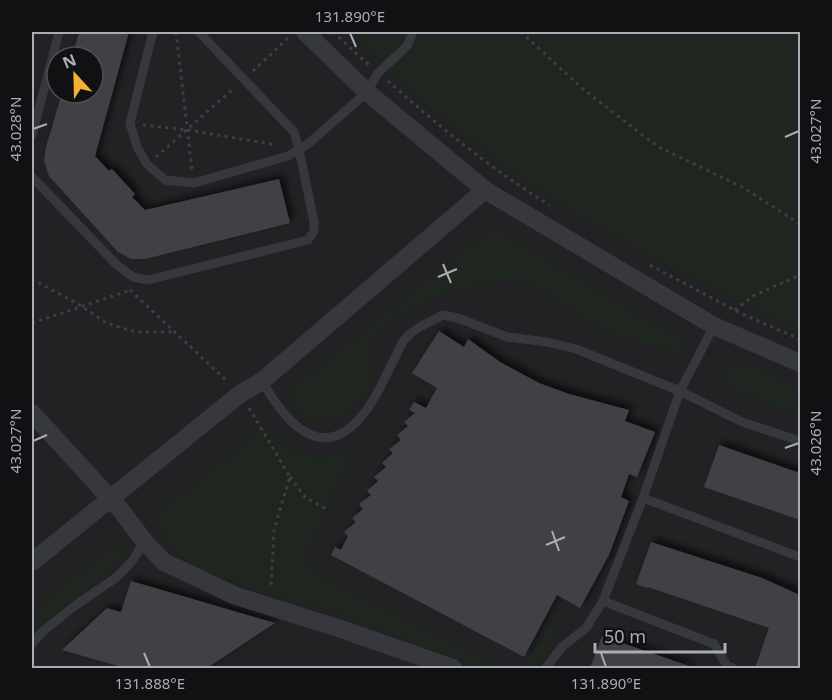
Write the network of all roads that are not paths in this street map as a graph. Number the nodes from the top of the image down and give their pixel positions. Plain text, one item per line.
1 (59, 32) edge
2 (153, 32) edge
3 (200, 32) edge
4 (305, 32) edge
5 (413, 32) edge
6 (367, 92) junction
7 (32, 135) edge
8 (299, 149) junction
9 (32, 177) edge
10 (485, 190) junction
11 (714, 326) junction
12 (801, 363) edge
13 (262, 381) junction
14 (680, 391) junction
15 (32, 413) edge
16 (801, 441) edge
17 (110, 497) junction
18 (643, 498) junction
19 (144, 541) junction
20 (801, 557) edge
21 (32, 562) edge
22 (603, 601) junction
23 (32, 644) edge
24 (453, 669) edge
25 (546, 669) edge
26 (733, 669) edge

1 - 7 lane
2 - 8 lane
3 - 8 lane
4 - 6 street
5 - 6 lane
6 - 8 lane
6 - 10 street
8 - 9 lane
10 - 11 street
10 - 13 street
11 - 12 street
11 - 14 lane
13 - 14 lane
13 - 17 street
14 - 16 lane
14 - 18 lane
15 - 17 street
17 - 19 street
17 - 21 street
18 - 20 lane
18 - 22 lane
19 - 23 lane
19 - 24 street
22 - 25 lane
22 - 26 lane

